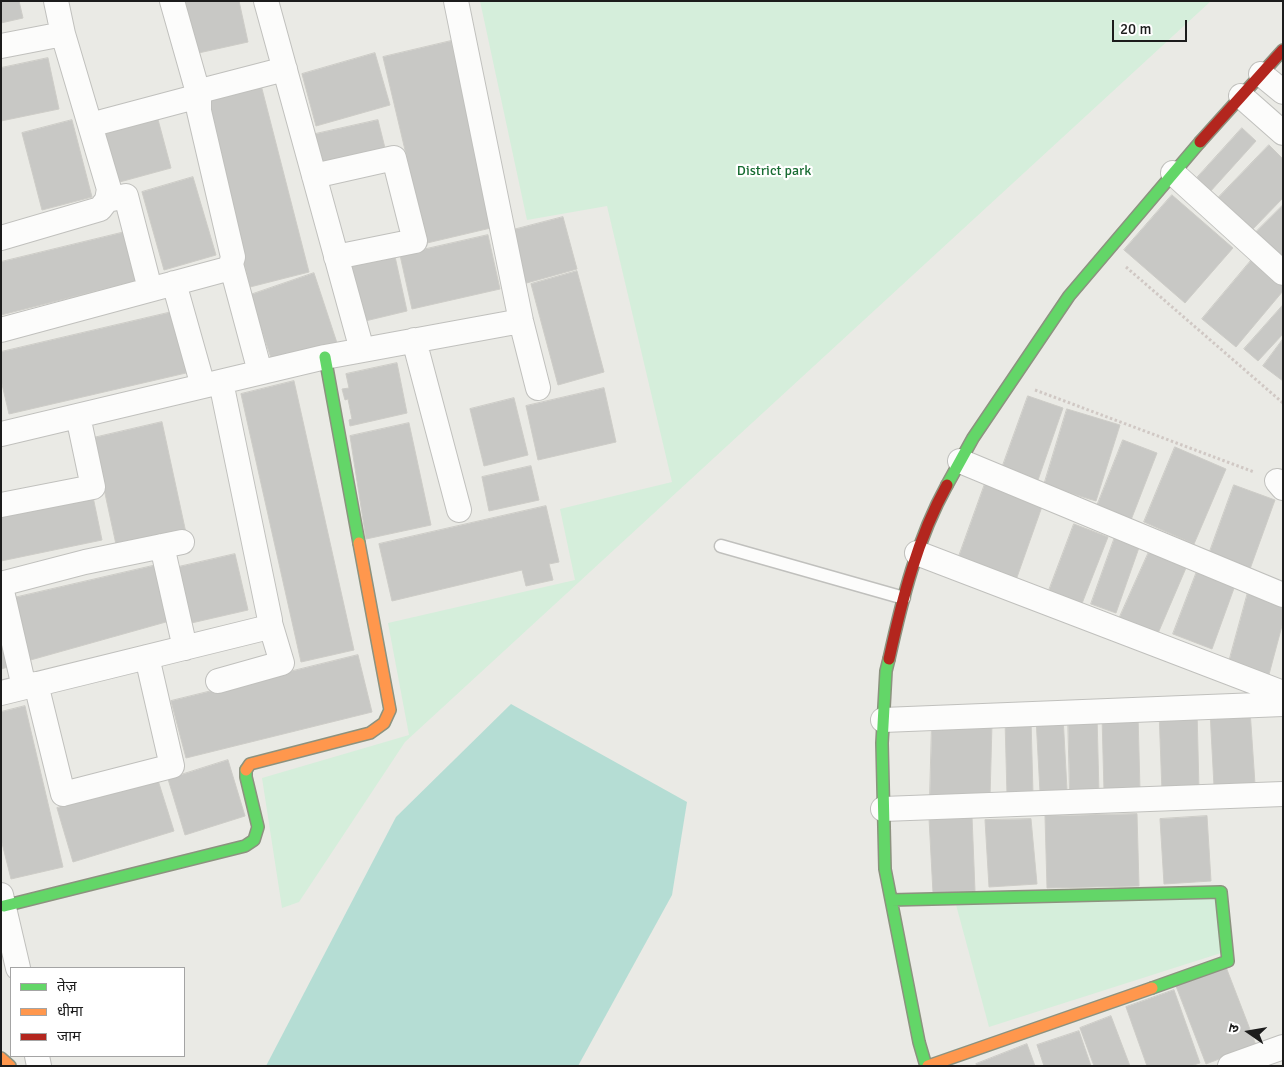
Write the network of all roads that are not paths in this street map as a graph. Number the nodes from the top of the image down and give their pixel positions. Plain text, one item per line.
1 (56, 1) edge
2 (172, 1) edge
3 (266, 1) edge
4 (456, 1) edge
5 (63, 34) junction
6 (1, 46) edge
7 (1283, 50) edge
8 (285, 69) junction
9 (1261, 74) junction
10 (1283, 92) edge
11 (198, 96) junction
12 (1242, 96) junction
13 (90, 125) junction
14 (1283, 133) edge
15 (1173, 173) junction
16 (314, 176) junction
17 (107, 200) junction
18 (1, 238) edge
19 (336, 257) junction
20 (231, 264) junction
21 (1283, 273) edge
22 (174, 283) junction
23 (150, 289) junction
24 (521, 321) junction
25 (1, 330) edge
26 (414, 340) junction
27 (362, 350) junction
28 (324, 357) junction
29 (260, 372) junction
30 (212, 384) junction
31 (538, 388) dead end
32 (78, 416) junction
33 (1, 434) edge
34 (960, 461) junction
35 (1, 505) edge
36 (459, 510) dead end
37 (721, 546) dead end
38 (917, 553) junction
39 (1, 586) edge
40 (1283, 595) edge
41 (904, 598) junction
42 (270, 623) junction
43 (185, 648) junction
44 (147, 657) junction
45 (218, 681) dead end
46 (30, 686) junction
47 (1, 692) edge
48 (1283, 693) edge
49 (1283, 704) edge
50 (883, 720) junction
51 (1283, 794) edge
52 (883, 809) junction
53 (891, 900) junction
54 (2, 901) edge
55 (18, 967) edge
56 (1283, 1047) edge
57 (1, 1058) edge
58 (10, 1066) edge
59 (927, 1066) edge
60 (1230, 1066) edge

1 - 5 street
2 - 11 street
3 - 8 street
4 - 24 street
5 - 6 street
5 - 13 street
7 - 9 street
8 - 11 street
8 - 16 street
9 - 10 street
9 - 12 street
11 - 13 street
11 - 20 street
12 - 14 street
12 - 15 street
13 - 17 street
15 - 21 street
15 - 34 street
16 - 19 street
16 - 19 street
17 - 18 street
17 - 23 street
19 - 27 street
20 - 22 street
20 - 29 street
22 - 23 street
22 - 30 street
23 - 25 street
24 - 26 street
24 - 31 street
26 - 27 street
26 - 36 street
27 - 28 street
28 - 29 street
28 - 54 street
29 - 30 street
30 - 32 street
30 - 42 street
32 - 33 street
32 - 35 street
34 - 38 street
34 - 40 street
37 - 41 lane
38 - 41 street
38 - 48 street
39 - 43 street
39 - 46 street
41 - 50 street
42 - 43 street
42 - 45 street
43 - 44 street
44 - 46 street
44 - 46 street
46 - 47 street
49 - 50 street
50 - 52 street
51 - 52 street
52 - 53 street
53 - 59 street
53 - 59 street
54 - 55 street
56 - 60 street
57 - 58 street

